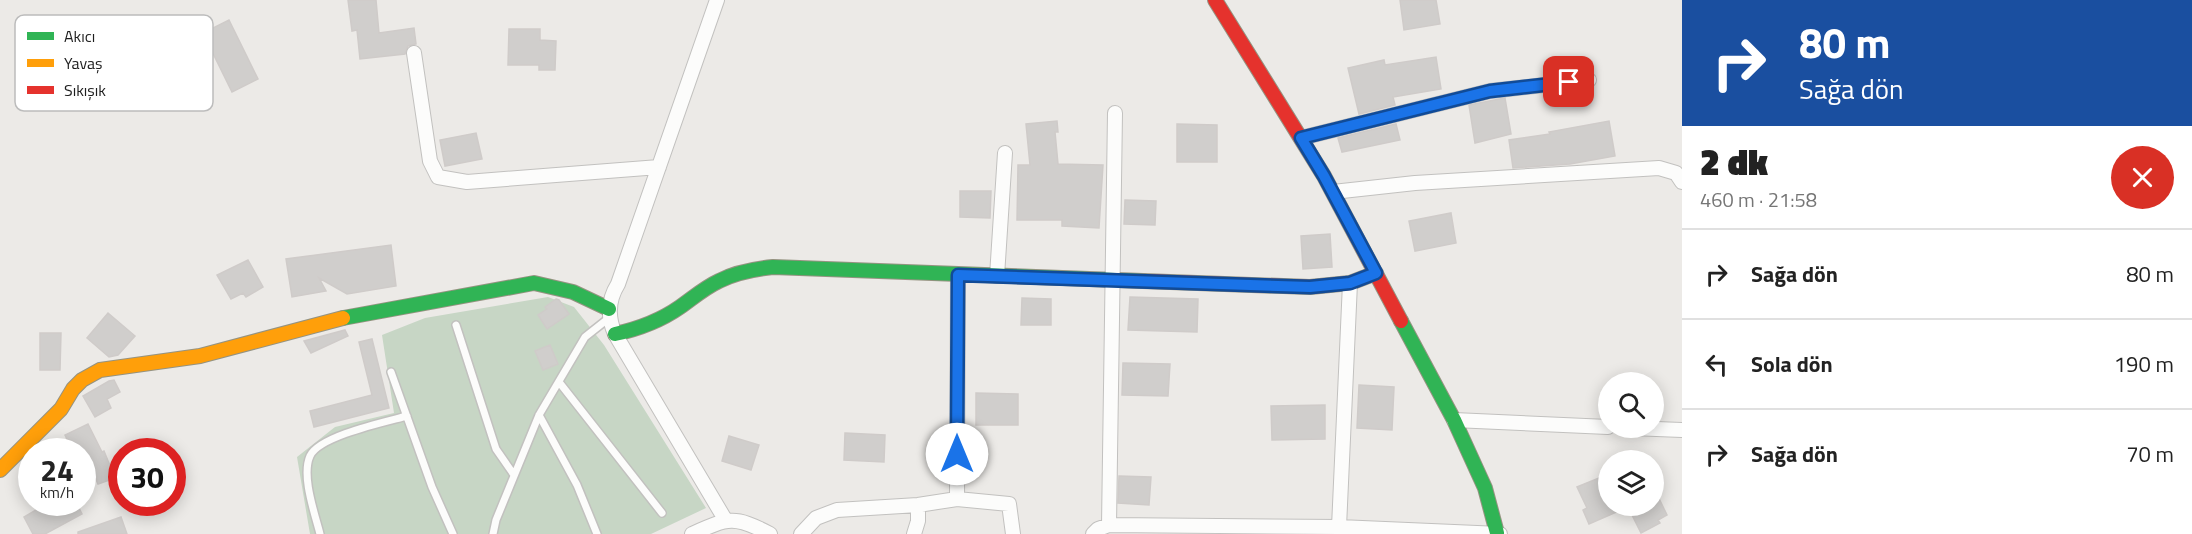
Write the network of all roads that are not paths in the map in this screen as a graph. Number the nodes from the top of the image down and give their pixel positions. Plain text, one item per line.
1 (717, 0) edge
2 (1215, 0) edge
3 (414, 53) dead end
4 (1589, 80) dead end
5 (1115, 113) dead end
6 (1301, 138) junction
7 (1005, 153) dead end
8 (659, 167) junction
9 (1682, 182) edge
10 (1333, 192) junction
11 (1376, 273) junction
12 (958, 275) junction
13 (997, 276) junction
14 (1113, 280) junction
15 (1350, 283) junction
16 (609, 314) junction
17 (456, 325) dead end
18 (615, 334) junction
19 (391, 372) dead end
20 (559, 382) junction
21 (539, 415) junction
22 (407, 416) junction
23 (1454, 420) junction
24 (1598, 427) edge
25 (1664, 429) edge
26 (1682, 430) edge
27 (0, 470) edge
28 (514, 475) junction
29 (957, 499) junction
30 (918, 505) junction
31 (662, 513) dead end
32 (726, 521) junction
33 (1108, 525) junction
34 (1339, 526) junction
35 (1277, 530) edge
36 (1393, 531) edge
37 (320, 534) edge
38 (453, 534) edge
39 (493, 534) edge
40 (597, 534) edge
41 (692, 534) edge
42 (770, 534) edge
43 (801, 534) edge
44 (914, 534) edge
45 (1013, 534) edge
46 (1093, 534) edge
47 (1499, 534) edge

1 - 8 street
2 - 6 street
3 - 8 street
4 - 6 street
5 - 14 street
6 - 10 street
7 - 13 street
8 - 16 street
9 - 10 street
10 - 11 street
11 - 15 street
11 - 23 street
12 - 13 street
12 - 18 street
12 - 29 street
13 - 14 street
14 - 15 street
14 - 33 street
15 - 34 street
16 - 18 street
16 - 20 lane
16 - 27 street
17 - 28 lane
18 - 32 street
19 - 22 lane
20 - 21 lane
20 - 31 lane
21 - 28 lane
21 - 40 lane
22 - 37 lane
22 - 38 lane
23 - 24 street
23 - 47 street
25 - 26 street
28 - 39 lane
29 - 30 street
29 - 45 street
30 - 43 street
30 - 44 street
32 - 41 street
32 - 42 street
33 - 35 street
33 - 46 street
34 - 35 street
34 - 36 street
36 - 47 street

